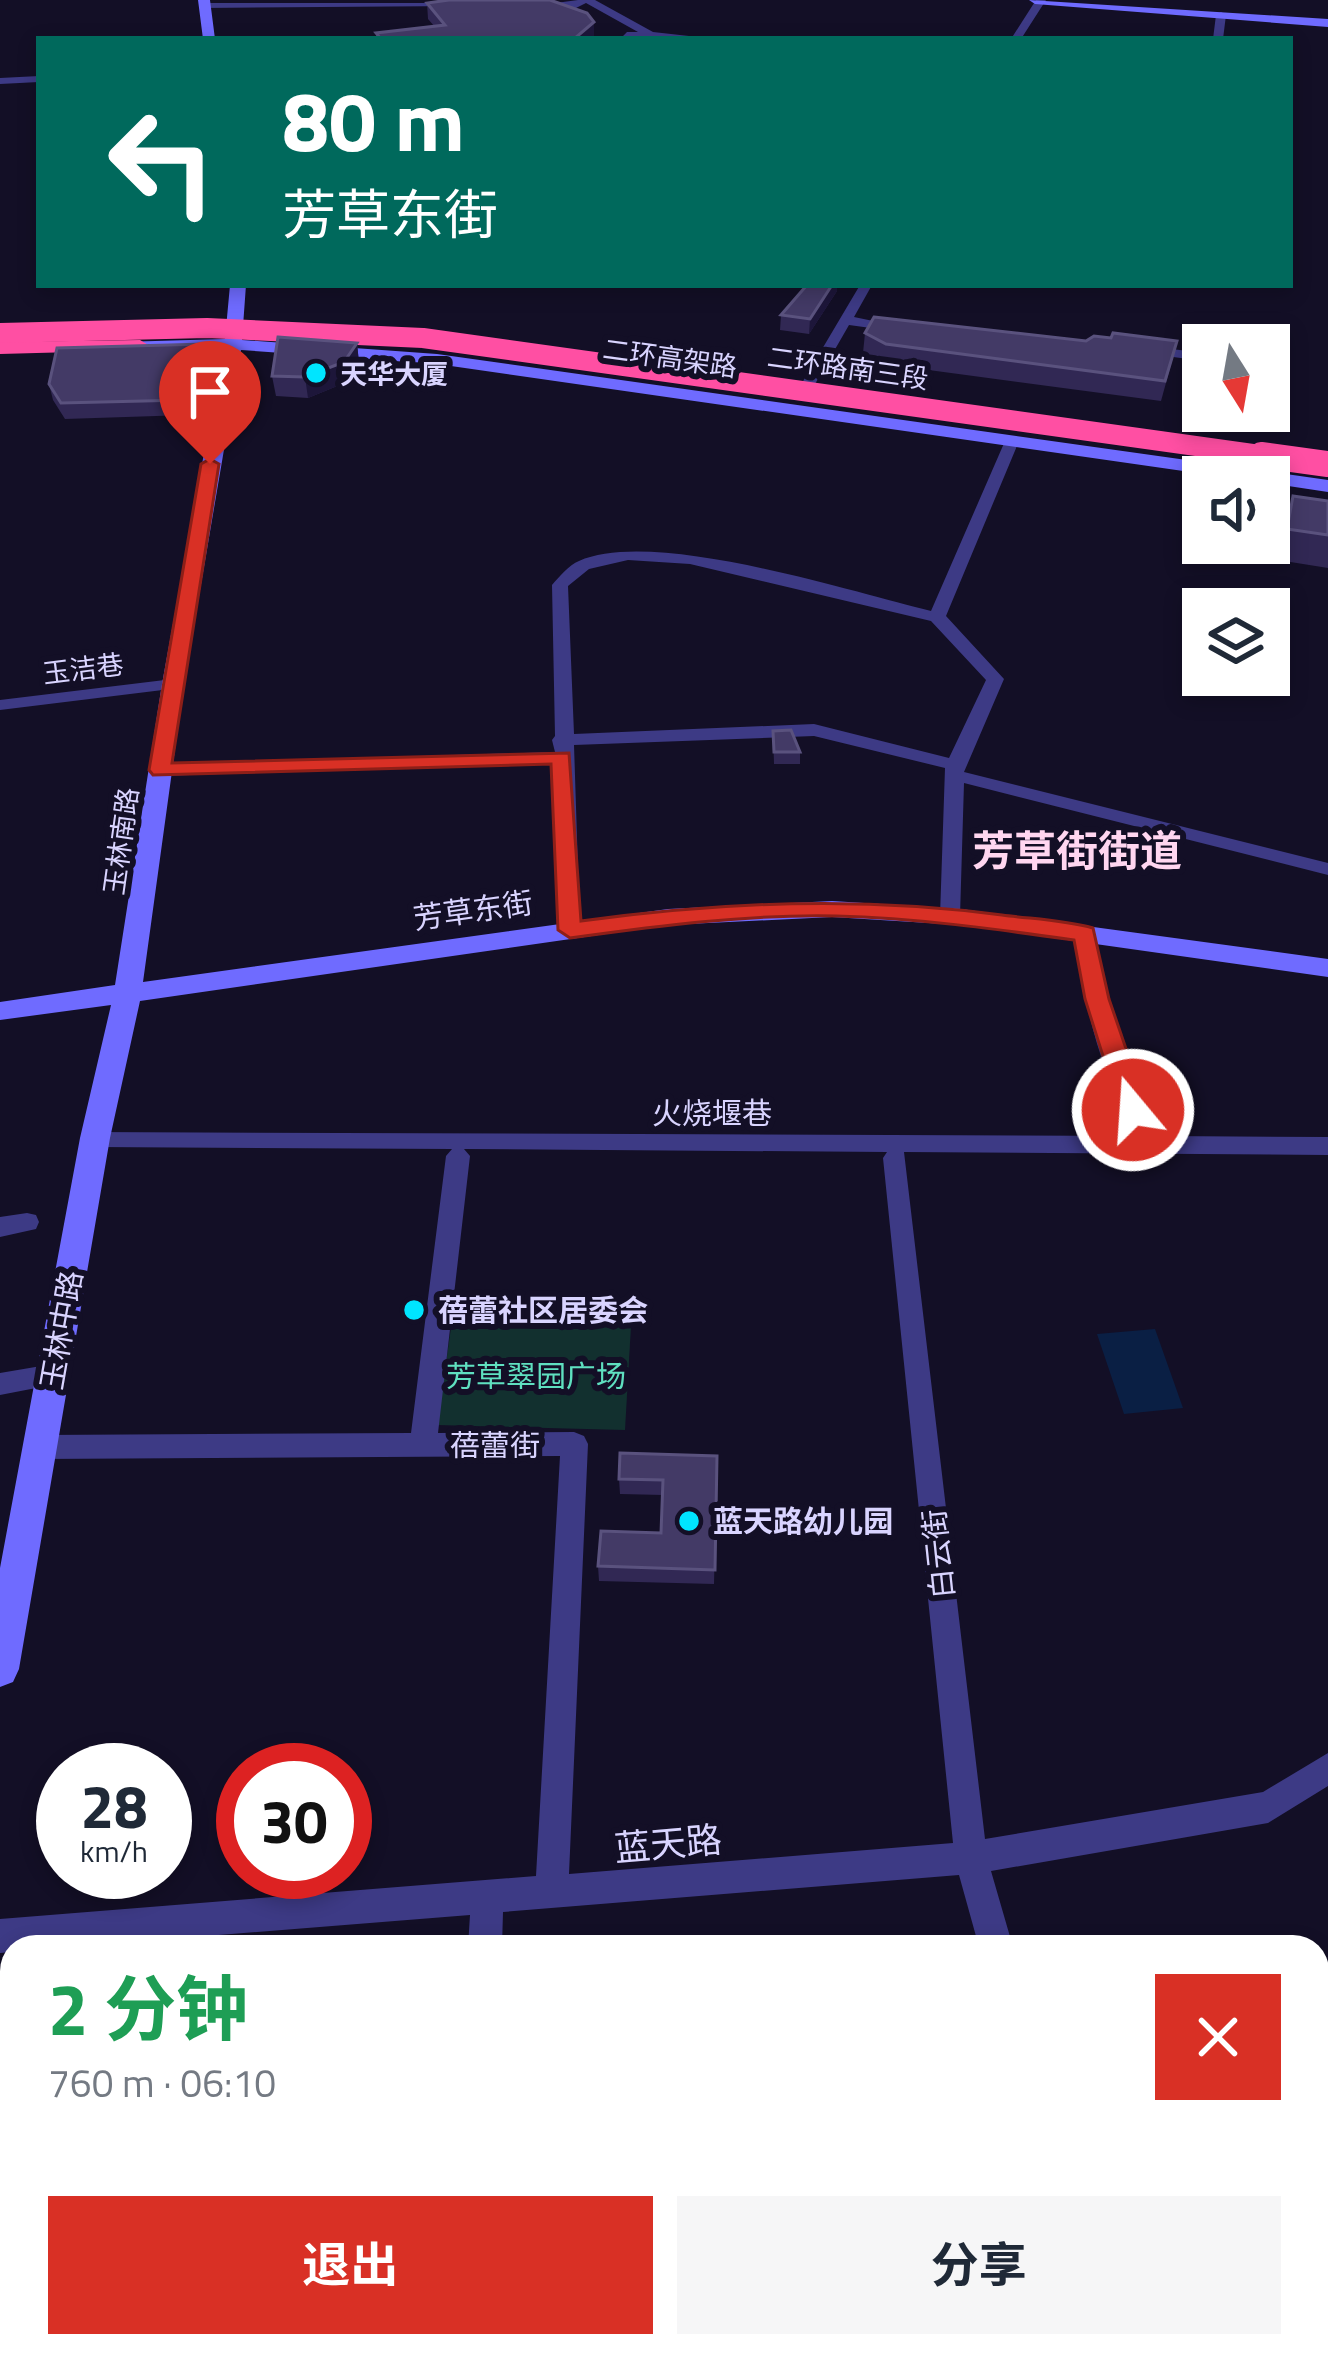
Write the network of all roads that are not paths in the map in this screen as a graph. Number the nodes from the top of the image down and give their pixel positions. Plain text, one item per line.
1 (1040, 0) edge
2 (582, 2) edge
3 (205, 3) edge
4 (459, 6) edge
5 (528, 6) edge
6 (1221, 15) junction
7 (1328, 23) edge
8 (648, 33) junction
9 (208, 36) edge
10 (627, 36) edge
11 (680, 36) edge
12 (1018, 36) edge
13 (1218, 36) edge
14 (36, 79) edge
15 (0, 81) edge
16 (238, 288) edge
17 (864, 288) edge
18 (843, 320) junction
19 (205, 323) joint
20 (909, 329) edge
21 (0, 333) edge
22 (235, 334) junction
23 (140, 346) joint
24 (1134, 347) edge
25 (0, 349) edge
26 (1182, 354) edge
27 (806, 388) junction
28 (1012, 441) junction
29 (1304, 460) junction
30 (1328, 464) edge
31 (1328, 482) edge
32 (937, 617) junction
33 (173, 684) junction
34 (0, 705) edge
35 (561, 748) junction
36 (160, 770) junction
37 (955, 770) junction
38 (1328, 869) edge
39 (950, 916) junction
40 (570, 930) junction
41 (1084, 933) junction
42 (1328, 968) edge
43 (128, 992) junction
44 (0, 1011) edge
45 (95, 1138) junction
46 (1154, 1145) junction
47 (1328, 1146) edge
48 (458, 1156) dead end
49 (896, 1158) dead end
50 (26, 1222) dead end
51 (0, 1226) edge
52 (53, 1375) junction
53 (0, 1384) edge
54 (423, 1445) junction
55 (40, 1448) junction
56 (0, 1669) edge
57 (1328, 1768) edge
58 (971, 1858) junction
59 (552, 1892) junction
60 (487, 1897) junction
61 (12, 1935) edge
62 (485, 1935) edge
63 (993, 1935) edge

1 - 6 main road
1 - 12 street
2 - 5 street
2 - 8 street
2 - 10 street
3 - 4 street
3 - 9 main road
6 - 7 main road
6 - 13 street
8 - 10 street
8 - 11 street
14 - 15 street
16 - 22 main road, 玉林南路
17 - 18 street
18 - 20 street
18 - 27 street
19 - 21 highway
19 - 22 main road, 二环路南三段
21 - 29 highway, 二环高架路, bridge
22 - 23 main road, 二环路南三段
22 - 27 main road, 二环路南三段
22 - 28 main road, 二环路南三段
22 - 33 main road, 玉林南路
23 - 25 highway
24 - 26 street
25 - 31 highway, 二环高架路
27 - 29 main road, 二环路南三段
28 - 31 main road, 二环路南三段
28 - 32 street
29 - 30 highway, 二环高架路, bridge
32 - 35 street
32 - 37 street
33 - 34 street, 玉洁巷
33 - 36 main road, 玉林南路
35 - 36 street
35 - 37 street
35 - 40 street
36 - 43 main road, 玉林南路
37 - 38 street
37 - 39 street
39 - 40 main road, 芳草东街
39 - 41 main road, 芳草东街
40 - 43 main road, 芳草东街
41 - 42 main road, 芳草东街
41 - 46 street
43 - 44 main road, 芳草东街
43 - 45 main road, 玉林中路
45 - 46 street, 火烧堰巷
45 - 52 main road, 玉林中路
46 - 47 street, 火烧堰巷
48 - 54 street
49 - 58 street, 白云街
50 - 51 street
52 - 53 street
52 - 55 main road, 玉林中路
54 - 55 street, 蓓蕾街
54 - 59 street, 蓓蕾街
55 - 56 main road, 玉林中路
57 - 58 street, 蓝天路
58 - 59 street, 蓝天路
58 - 63 street, 白云街
59 - 60 street, 蓝天路
60 - 61 street, 蓝天路
60 - 62 street

